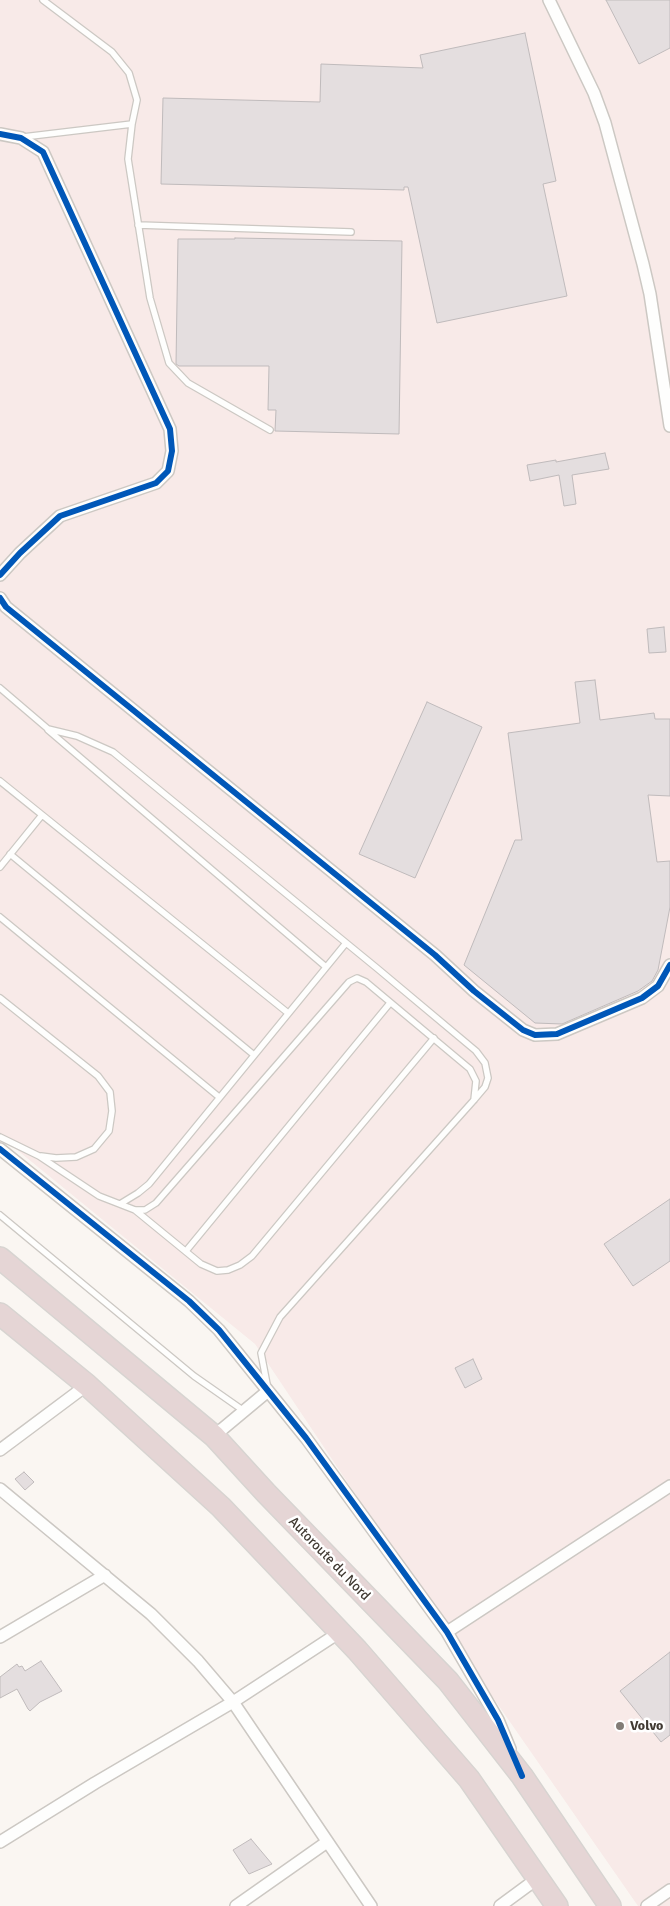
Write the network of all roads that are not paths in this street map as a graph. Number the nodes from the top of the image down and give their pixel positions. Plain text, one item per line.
1 (43, 0) edge
2 (549, 0) edge
3 (132, 124) junction
4 (0, 134) edge
5 (21, 138) junction
6 (138, 225) junction
7 (351, 232) dead end
8 (670, 426) edge
9 (270, 430) dead end
10 (0, 575) edge
11 (0, 598) edge
12 (0, 688) edge
13 (48, 729) junction
14 (0, 781) edge
15 (42, 815) junction
16 (10, 854) junction
17 (0, 867) edge
18 (0, 917) edge
19 (346, 942) junction
20 (670, 965) edge
21 (326, 967) junction
22 (0, 998) edge
23 (390, 1003) junction
24 (288, 1013) junction
25 (434, 1038) junction
26 (254, 1055) junction
27 (219, 1097) junction
28 (474, 1100) junction
29 (0, 1137) edge
30 (0, 1149) edge
31 (40, 1156) junction
32 (120, 1204) junction
33 (135, 1210) junction
34 (0, 1215) edge
35 (186, 1251) junction
36 (0, 1258) edge
37 (0, 1314) edge
38 (87, 1385) junction
39 (268, 1391) junction
40 (244, 1411) junction
41 (214, 1436) junction
42 (0, 1450) edge
43 (670, 1486) edge
44 (0, 1489) edge
45 (106, 1575) junction
46 (340, 1632) junction
47 (447, 1632) junction
48 (0, 1637) edge
49 (233, 1702) junction
50 (522, 1776) junction
51 (0, 1842) edge
52 (327, 1842) junction
53 (538, 1878) junction
54 (670, 1890) edge
55 (236, 1906) edge
56 (371, 1906) edge
57 (500, 1906) edge
58 (557, 1906) edge
59 (610, 1906) edge
60 (647, 1906) edge

1 - 3 lane
2 - 8 street
3 - 5 lane
3 - 6 lane
4 - 5 street
5 - 10 street
6 - 7 lane
6 - 9 lane
11 - 20 street
12 - 13 lane
13 - 19 lane
13 - 21 lane
14 - 15 lane
15 - 16 lane
15 - 24 lane
16 - 17 lane
16 - 26 lane
18 - 27 lane
19 - 21 lane
19 - 28 lane
21 - 24 lane
22 - 31 lane
23 - 25 lane
23 - 33 lane
23 - 35 lane
24 - 26 lane
25 - 28 lane
25 - 35 lane
26 - 27 lane
27 - 32 lane
28 - 39 lane
29 - 31 lane
30 - 39 street
31 - 32 lane
32 - 33 lane
33 - 35 lane
34 - 40 lane
36 - 41 highway, Autoroute du Nord
37 - 38 highway
38 - 42 street
38 - 46 highway
39 - 40 street
39 - 47 street
40 - 41 street
41 - 50 highway, Autoroute du Nord
43 - 47 street
44 - 45 street
45 - 48 street
45 - 49 street
46 - 49 street
46 - 53 highway
47 - 50 street
49 - 51 street
49 - 52 street
50 - 59 highway, Autoroute du Nord
52 - 55 street
52 - 56 street
53 - 57 street
53 - 58 highway
54 - 60 street

